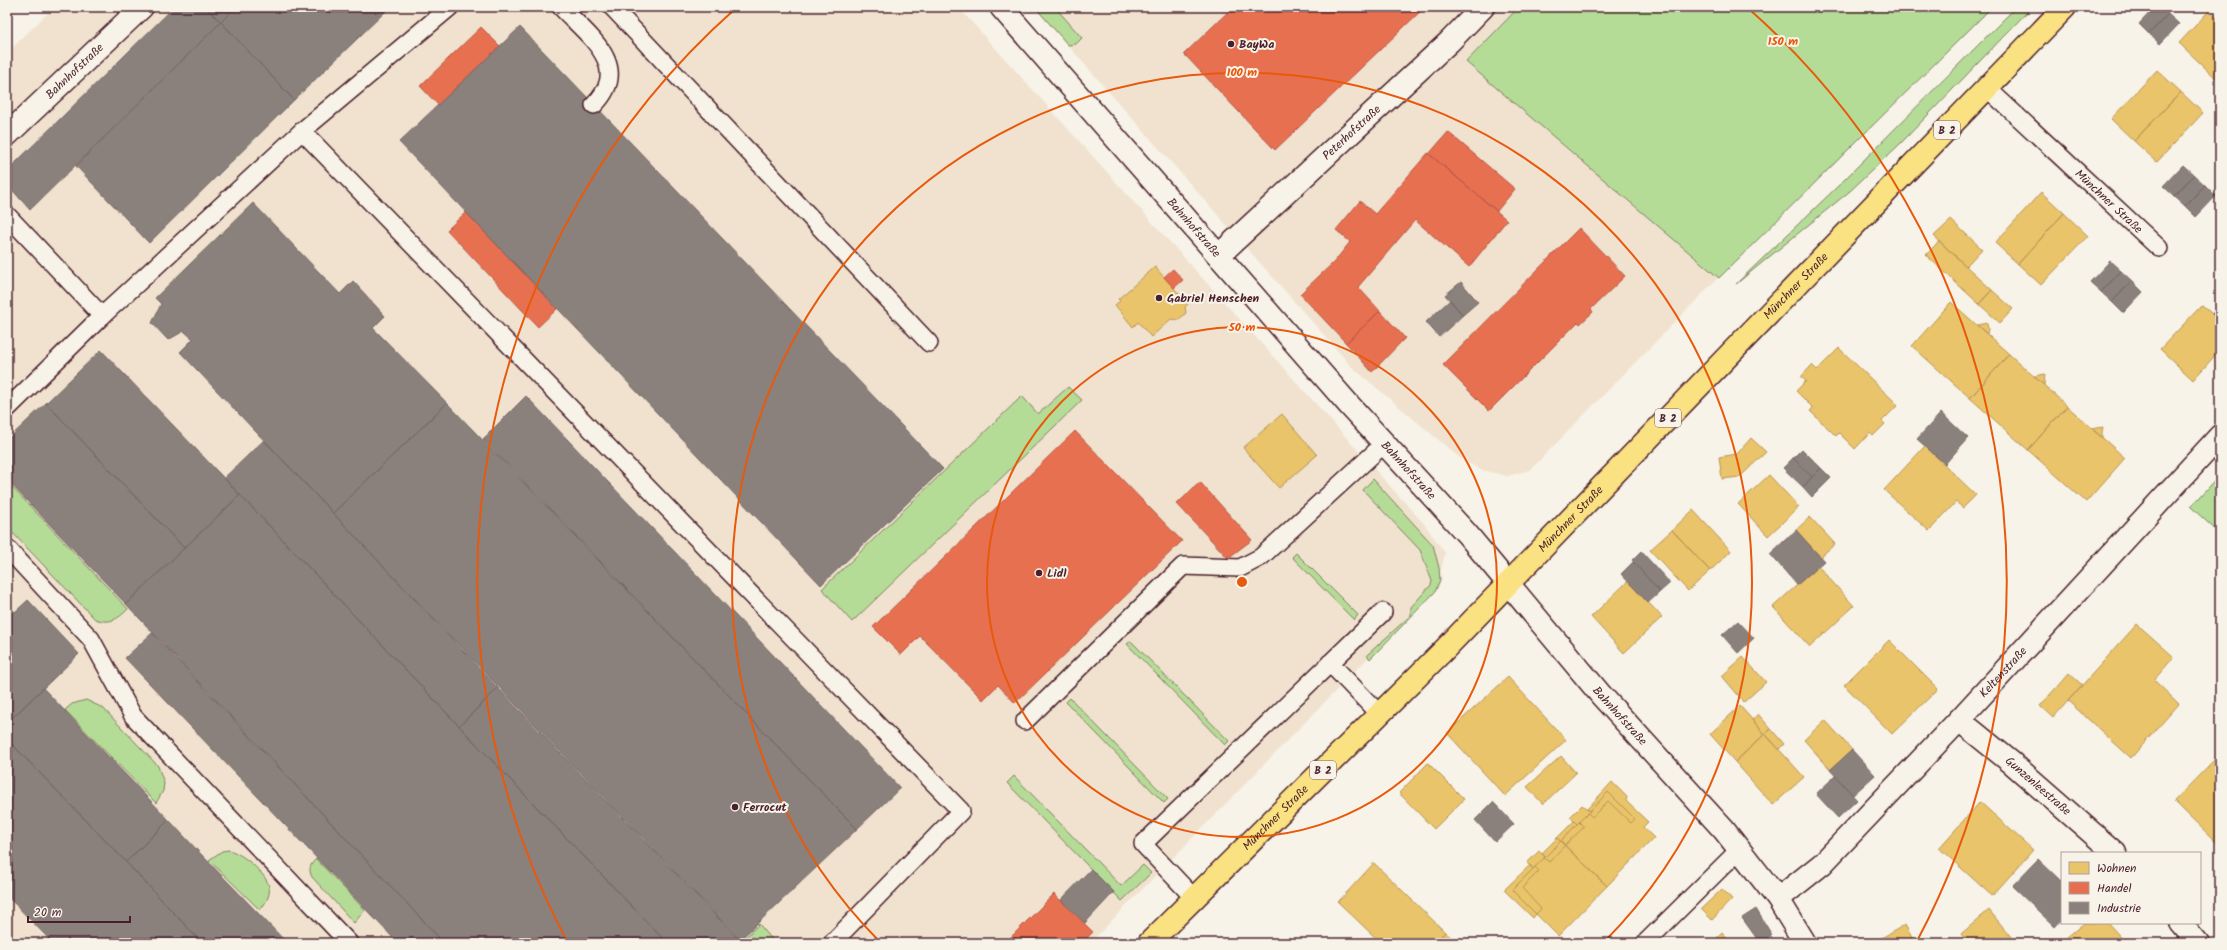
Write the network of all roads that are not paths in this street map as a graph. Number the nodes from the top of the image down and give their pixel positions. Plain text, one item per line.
1 (142, 7) edge
2 (450, 7) edge
3 (561, 7) edge
4 (612, 7) edge
5 (1001, 7) edge
6 (1483, 7) edge
7 (2065, 7) edge
8 (1988, 89) junction
9 (594, 105) dead end
10 (302, 131) junction
11 (7, 135) edge
12 (7, 215) edge
13 (2159, 248) dead end
14 (1218, 256) junction
15 (102, 316) junction
16 (929, 343) dead end
17 (7, 408) edge
18 (2220, 436) edge
19 (1385, 444) junction
20 (7, 548) edge
21 (1508, 584) junction
22 (1383, 612) dead end
23 (1330, 663) junction
24 (1380, 715) junction
25 (1960, 720) junction
26 (1025, 721) dead end
27 (1740, 848) junction
28 (2114, 852) edge
29 (1194, 898) junction
30 (1778, 899) junction
31 (2182, 924) edge
32 (349, 943) edge
33 (832, 943) edge
34 (1149, 943) edge
35 (1645, 943) edge
36 (1805, 943) edge
37 (2198, 943) edge

1 - 11 street, Bahnhofstraße
2 - 10 lane
3 - 9 lane
4 - 16 lane
5 - 14 street, Bahnhofstraße
6 - 14 street, Peterhofstraße
7 - 8 main road, Münchner Straße / B 2
8 - 13 lane, Münchner Straße
8 - 21 main road, Münchner Straße / B 2
10 - 15 lane
10 - 33 lane
12 - 15 lane
14 - 19 street, Bahnhofstraße
15 - 17 lane
18 - 25 street, Keltenstraße
19 - 21 street, Bahnhofstraße
19 - 26 lane
20 - 32 lane
21 - 24 main road, Münchner Straße / B 2
21 - 27 street, Bahnhofstraße
22 - 23 lane
23 - 24 lane
23 - 29 lane
24 - 29 main road, Münchner Straße / B 2
25 - 28 street, Gunzenleestraße
25 - 30 street, Keltenstraße
27 - 30 street, Bahnhofstraße
27 - 35 lane
29 - 34 main road, Münchner Straße / B 2
30 - 36 street, Bahnhofstraße
31 - 37 street

